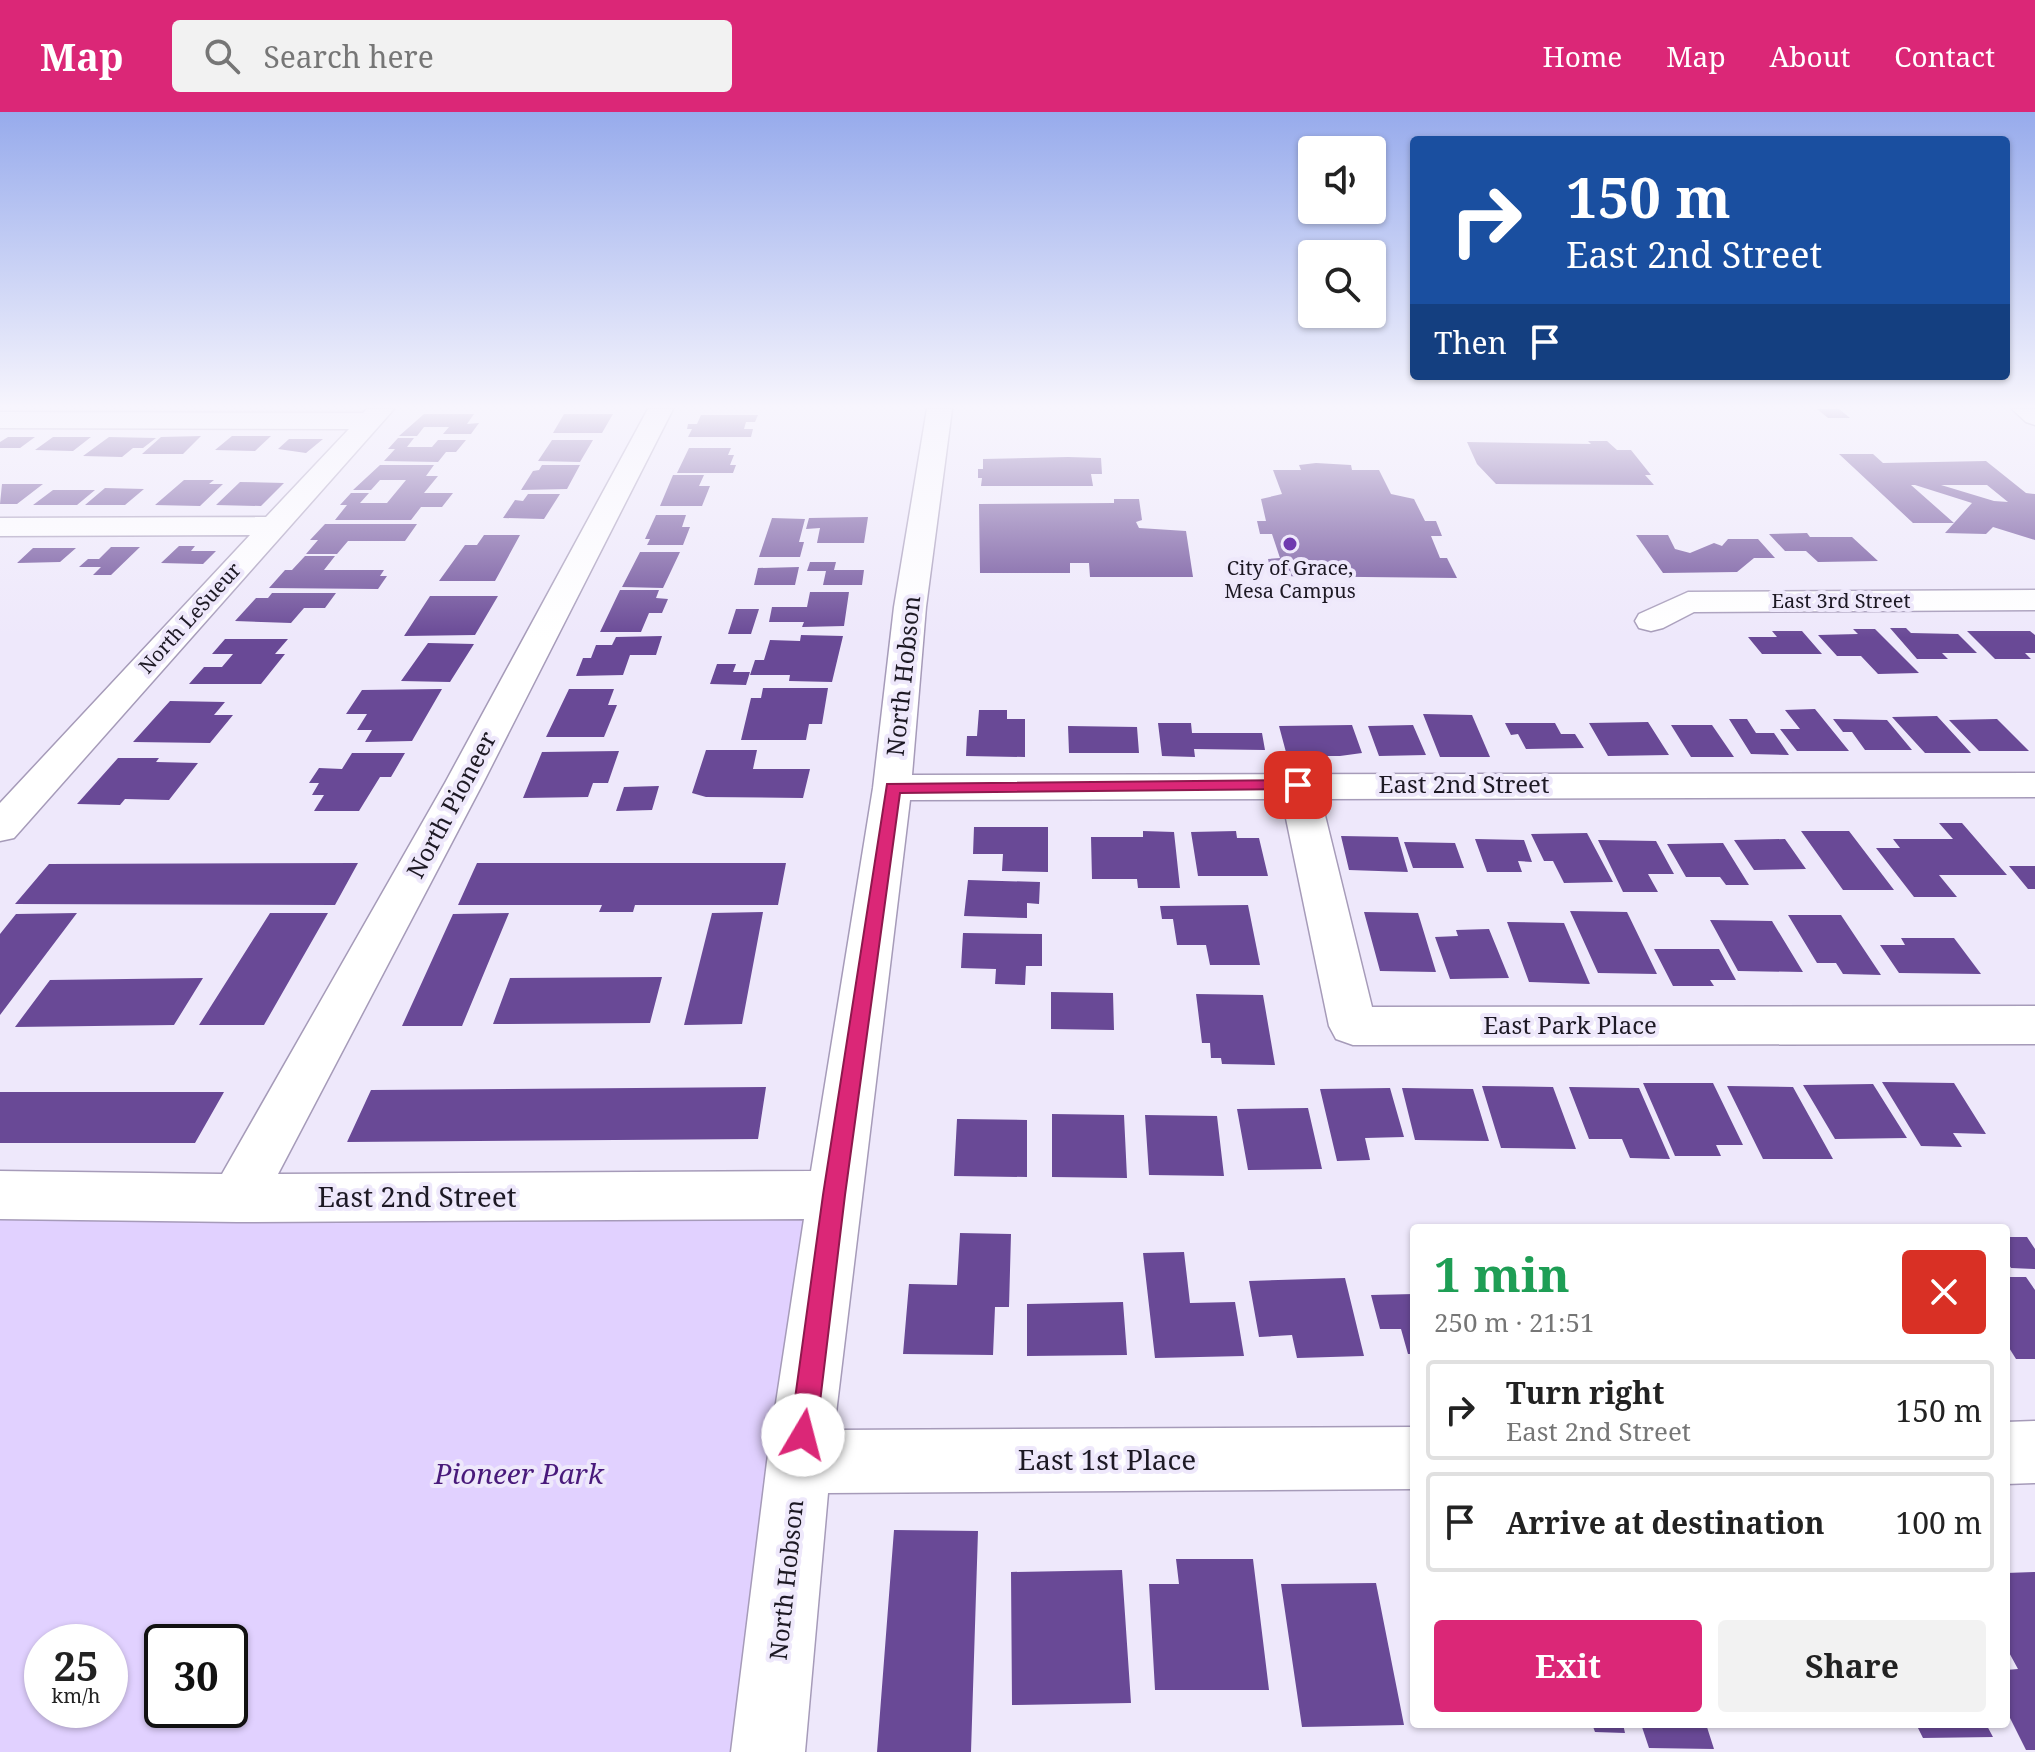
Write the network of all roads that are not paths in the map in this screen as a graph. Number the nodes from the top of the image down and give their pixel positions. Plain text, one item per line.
1 (311, 486) edge
2 (620, 486) edge
3 (928, 486) edge
4 (274, 526) junction
5 (0, 527) edge
6 (2035, 600) edge
7 (1651, 621) dead end
8 (1298, 785) junction
9 (2035, 785) edge
10 (892, 788) junction
11 (0, 828) edge
12 (2035, 1025) edge
13 (0, 1195) edge
14 (834, 1195) junction
15 (237, 1198) junction
16 (2035, 1452) edge
17 (2010, 1453) edge
18 (1410, 1458) edge
19 (799, 1462) junction
20 (768, 1752) edge

1 - 4 street, North LeSueur
2 - 15 street, North Pioneer
3 - 10 street, North Hobson
4 - 5 street
4 - 11 street, North LeSueur
6 - 7 street, East 3rd Street
8 - 9 street, East 2nd Street
8 - 10 street, East 2nd Street
8 - 12 street, East Park Place
10 - 14 street, North Hobson
13 - 15 street, East 2nd Street
14 - 15 street, East 2nd Street
14 - 19 street, North Hobson
16 - 17 street
18 - 19 street, East 1st Place
19 - 20 street, North Hobson

